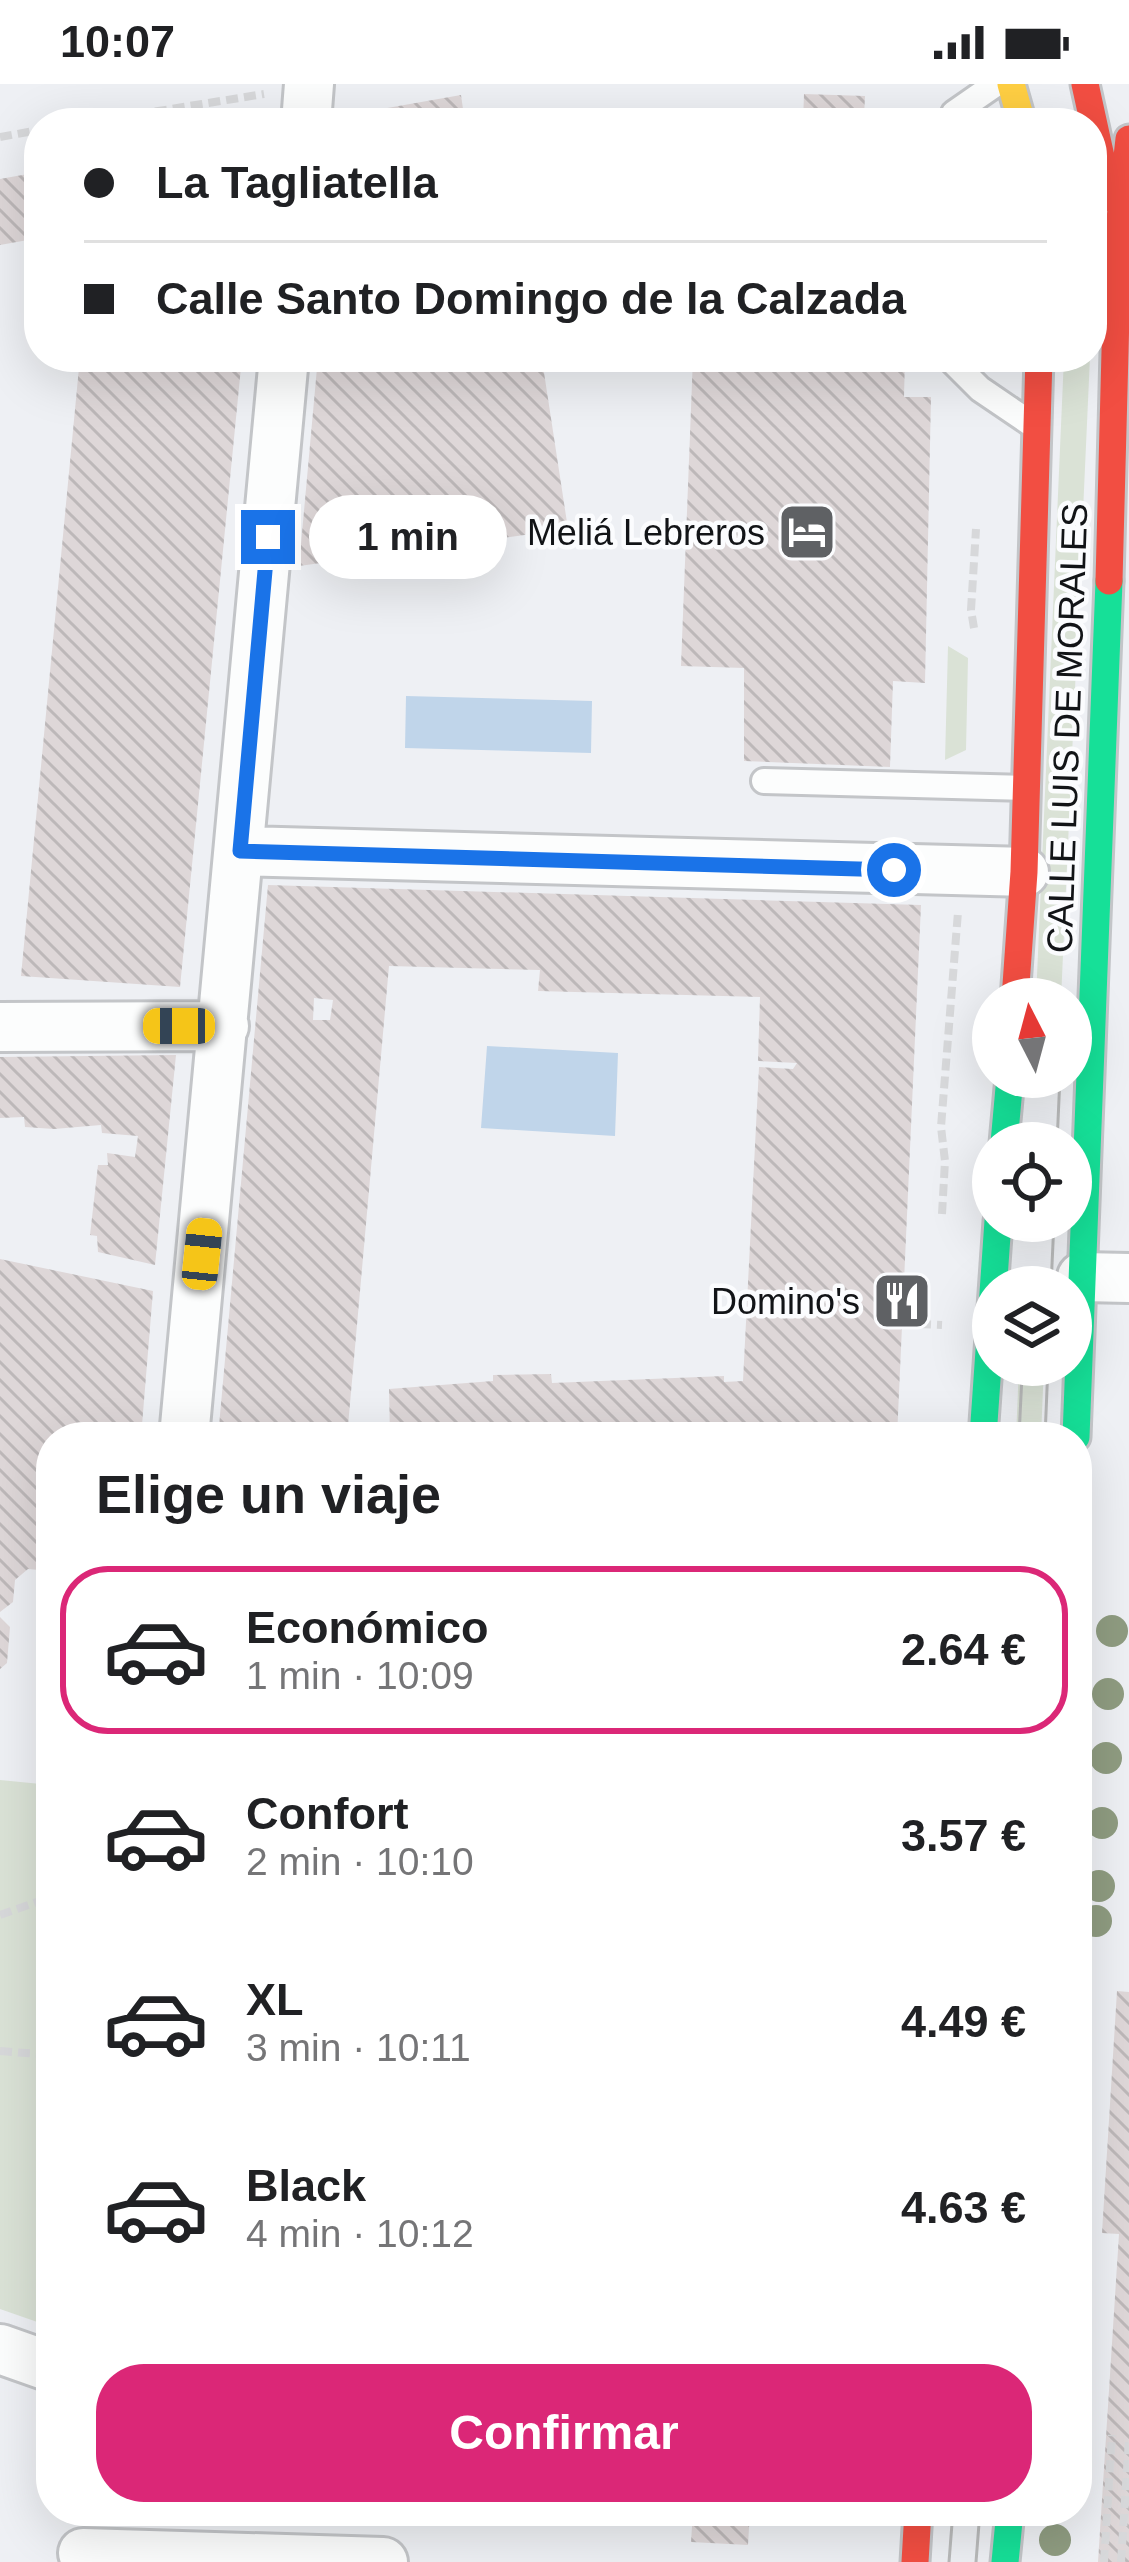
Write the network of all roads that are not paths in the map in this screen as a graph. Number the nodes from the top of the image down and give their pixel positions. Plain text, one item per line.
1 (996, 84) edge
2 (961, 108) edge
3 (1129, 139) edge
4 (1107, 186) edge
5 (1118, 237) junction
6 (283, 372) edge
7 (963, 372) edge
8 (1039, 372) edge
9 (1037, 428) junction
10 (1119, 576) edge
11 (1118, 642) edge
12 (1129, 712) edge
13 (1103, 729) junction
14 (764, 781) dead end
15 (1026, 788) junction
16 (240, 851) junction
17 (1024, 872) junction
18 (1016, 978) edge
19 (224, 1026) junction
20 (0, 1027) edge
21 (997, 1242) edge
22 (1105, 1277) edge
23 (185, 1422) edge
24 (984, 1422) edge
25 (1079, 1422) edge
26 (0, 2349) edge
27 (36, 2361) edge
28 (917, 2526) edge
29 (1009, 2526) edge
30 (84, 2542) edge
31 (382, 2562) edge
32 (915, 2562) edge
33 (1005, 2562) edge

1 - 2 lane
3 - 5 main road
4 - 5 main road
5 - 10 main road, CALLE LUIS DE MORALES
6 - 16 street
7 - 9 lane
8 - 9 main road, CALLE LUIS DE MORALES
9 - 15 main road, CALLE LUIS DE MORALES
10 - 11 main road, CALLE LUIS DE MORALES
11 - 13 main road, CALLE LUIS DE MORALES
12 - 13 lane
13 - 22 main road, CALLE LUIS DE MORALES
14 - 15 lane
15 - 17 main road, CALLE LUIS DE MORALES
16 - 17 street
16 - 19 street
17 - 18 main road, CALLE LUIS DE MORALES
19 - 20 street
19 - 23 street
21 - 24 main road
22 - 25 main road, CALLE LUIS DE MORALES
26 - 27 street
28 - 32 main road
29 - 33 main road
30 - 31 street

